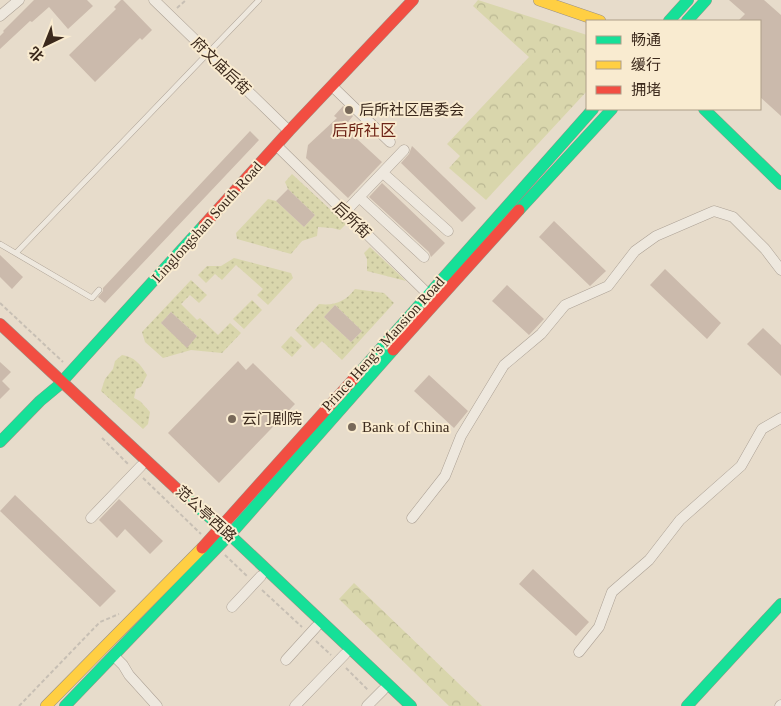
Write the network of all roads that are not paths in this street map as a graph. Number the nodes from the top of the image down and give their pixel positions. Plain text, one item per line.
1 (19, 0) edge
2 (154, 0) edge
3 (259, 0) edge
4 (413, 0) edge
5 (539, 0) edge
6 (688, 0) edge
7 (706, 0) edge
8 (0, 16) edge
9 (597, 20) edge
10 (670, 20) edge
11 (688, 20) edge
12 (207, 53) junction
13 (332, 86) junction
14 (592, 110) edge
15 (611, 110) edge
16 (705, 110) edge
17 (289, 131) junction
18 (390, 142) dead end
19 (276, 145) junction
20 (404, 150) dead end
21 (383, 173) junction
22 (781, 184) edge
23 (359, 197) junction
24 (344, 213) junction
25 (448, 231) dead end
26 (0, 244) edge
27 (16, 254) junction
28 (424, 257) dead end
29 (780, 268) edge
30 (99, 290) dead end
31 (428, 294) junction
32 (0, 324) edge
33 (0, 333) edge
34 (60, 384) junction
35 (781, 418) edge
36 (0, 442) edge
37 (138, 468) junction
38 (91, 518) dead end
39 (412, 518) dead end
40 (219, 537) junction
41 (257, 580) junction
42 (781, 604) edge
43 (232, 607) dead end
44 (312, 630) junction
45 (580, 652) dead end
46 (114, 656) junction
47 (340, 657) junction
48 (286, 660) dead end
49 (377, 691) junction
50 (46, 706) edge
51 (65, 706) edge
52 (157, 706) edge
53 (295, 706) edge
54 (367, 706) edge
55 (400, 706) edge
56 (410, 706) edge
57 (687, 706) edge

1 - 8 street
2 - 12 street, 府文庙后街
3 - 12 lane
4 - 13 main road, Linglongshan South Road
5 - 9 main road
6 - 10 main road
7 - 11 main road
12 - 17 street, 府文庙后街
12 - 27 lane
13 - 17 main road, Linglongshan South Road
13 - 18 street
14 - 31 main road, Prince Heng's Mansion Road
15 - 40 main road, Prince Heng's Mansion Road
16 - 22 main road
17 - 19 main road, Linglongshan South Road
19 - 24 street, 后所街
19 - 34 main road, Linglongshan South Road
20 - 21 street
21 - 23 street
21 - 25 street
23 - 24 street
23 - 28 street
24 - 31 street, 后所街
26 - 27 lane
27 - 30 lane
29 - 39 street
31 - 40 main road, Prince Heng's Mansion Road
32 - 34 main road, 范公亭西路
33 - 34 main road, 范公亭西路
34 - 36 main road, Linglongshan South Road
34 - 37 main road, 范公亭西路
34 - 40 main road, 范公亭西路
35 - 45 street
37 - 38 street
37 - 40 main road, 范公亭西路
40 - 41 main road, 范公亭西路
40 - 46 main road, Prince Heng's Mansion Road
40 - 50 main road, Prince Heng's Mansion Road
40 - 56 main road, 范公亭西路
41 - 43 street
41 - 44 main road, 范公亭西路
42 - 57 main road
44 - 47 main road, 范公亭西路
44 - 48 street
46 - 51 main road, Prince Heng's Mansion Road
46 - 52 street
47 - 49 main road, 范公亭西路
47 - 53 street
49 - 54 street
49 - 55 main road, 范公亭西路

